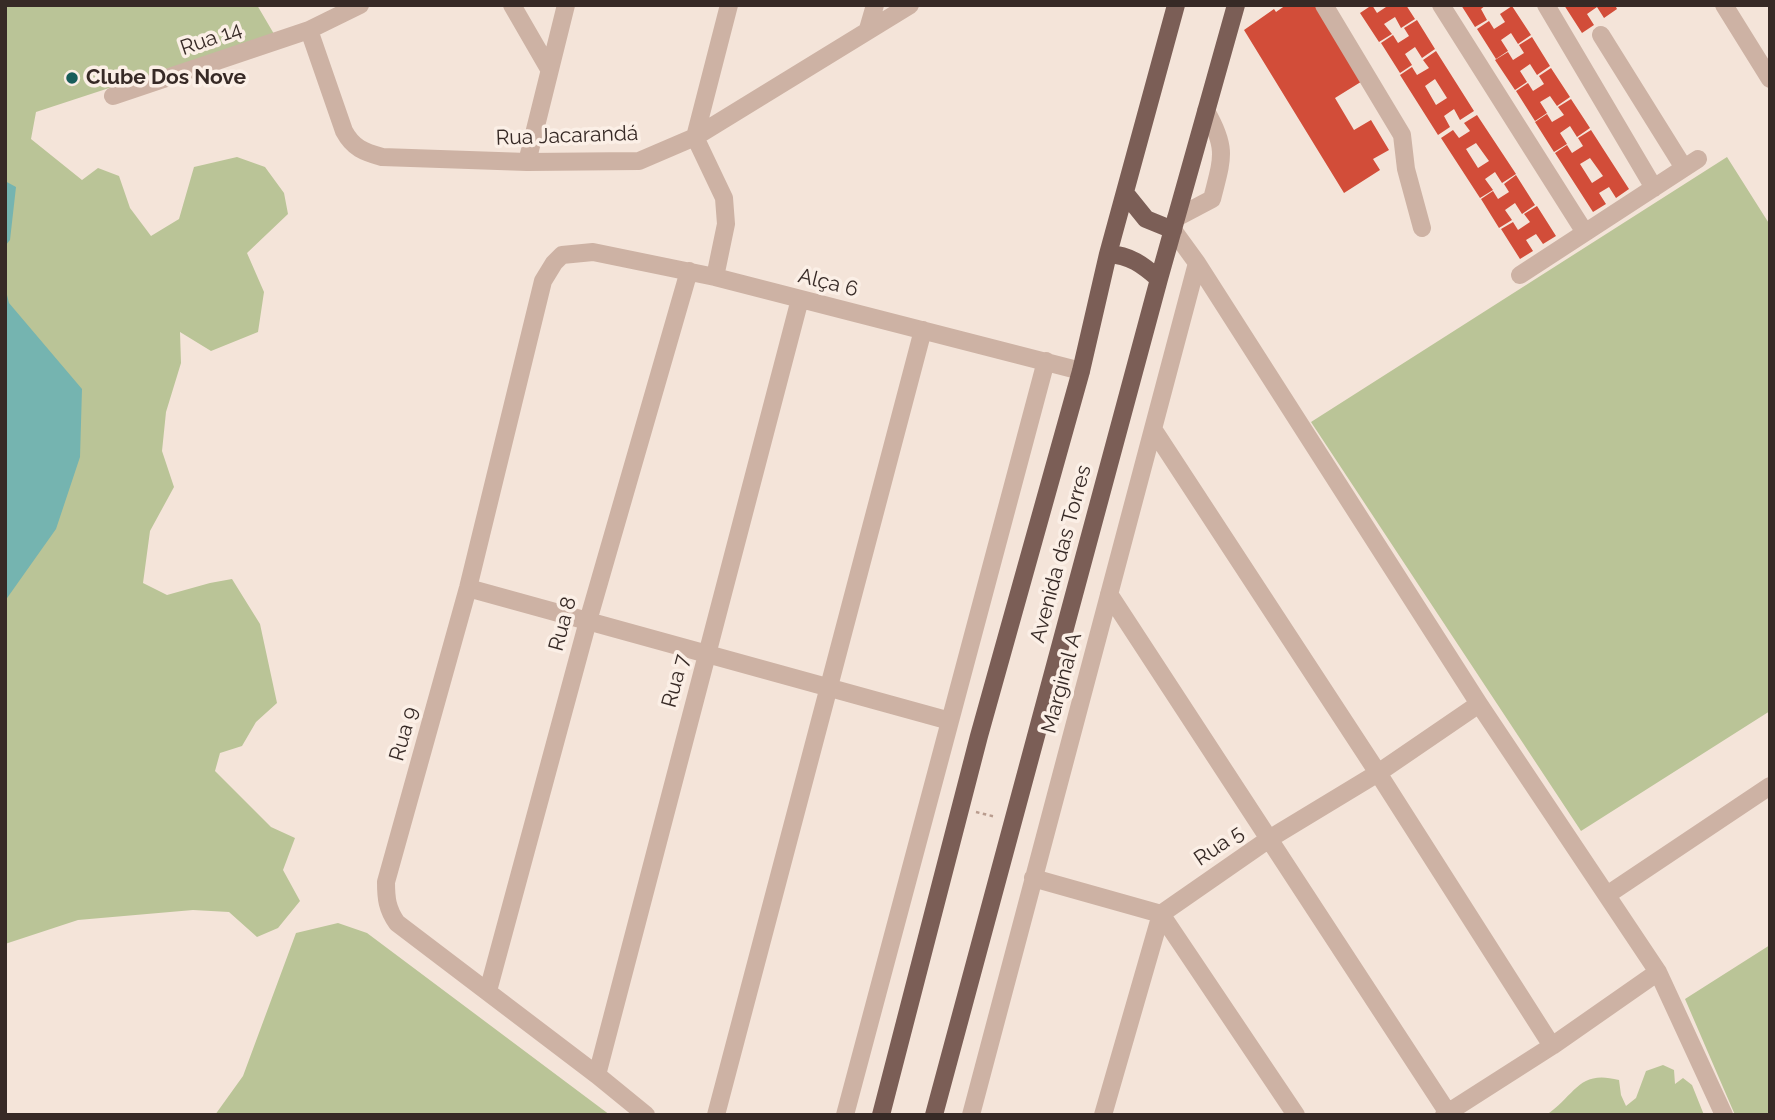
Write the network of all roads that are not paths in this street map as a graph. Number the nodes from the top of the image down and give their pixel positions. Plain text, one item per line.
1 (512, 5) edge
2 (566, 5) edge
3 (729, 5) edge
4 (875, 5) edge
5 (910, 5) edge
6 (1176, 5) edge
7 (1236, 5) edge
8 (1324, 5) edge
9 (1441, 5) edge
10 (1546, 5) edge
11 (356, 6) edge
12 (1727, 7) edge
13 (868, 29) junction
14 (309, 30) junction
15 (1601, 35) dead end
16 (548, 69) junction
17 (1770, 79) edge
18 (113, 96) dead end
19 (1206, 111) junction
20 (695, 137) junction
21 (527, 162) junction
22 (1654, 188) junction
23 (1125, 193) junction
24 (1175, 224) junction
25 (1422, 228) dead end
26 (1584, 231) junction
27 (1108, 254) junction
28 (562, 255) joint
29 (1197, 263) junction
30 (689, 271) junction
31 (1520, 275) dead end
32 (715, 277) junction
33 (1159, 279) junction
34 (800, 299) junction
35 (923, 330) junction
36 (1046, 361) junction
37 (1082, 371) junction
38 (1153, 429) junction
39 (468, 588) junction
40 (1109, 594) junction
41 (588, 621) junction
42 (706, 653) junction
43 (831, 688) junction
44 (1479, 704) junction
45 (950, 721) junction
46 (1378, 773) junction
47 (1770, 786) edge
48 (1269, 839) junction
49 (1033, 878) junction
50 (1607, 895) junction
51 (1161, 914) junction
52 (1658, 972) junction
53 (488, 991) junction
54 (1552, 1046) junction
55 (597, 1075) junction
56 (1446, 1114) edge
57 (646, 1115) edge
58 (716, 1115) edge
59 (845, 1115) edge
60 (881, 1115) edge
61 (934, 1115) edge
62 (971, 1115) edge
63 (1103, 1115) edge
64 (1296, 1115) edge
65 (1724, 1115) edge

1 - 16 street
2 - 16 street
3 - 20 street
4 - 13 street
5 - 13 street, Rua Jacarandá
6 - 23 main road, Avenida das Torres
7 - 19 main road, Avenida das Torres
8 - 25 street
9 - 26 street
10 - 22 street
11 - 14 street, Rua 14
12 - 17 street
13 - 20 street, Rua Jacarandá
14 - 18 street, Rua 14
14 - 21 street, Rua Jacarandá
15 - 22 street
16 - 21 street
19 - 24 main road, Avenida das Torres
19 - 24 street
20 - 21 street, Rua Jacarandá
20 - 32 street
22 - 26 street
23 - 24 main road
23 - 27 main road, Avenida das Torres
24 - 29 street
24 - 33 main road, Avenida das Torres
26 - 31 street
27 - 33 main road
27 - 37 main road, Avenida das Torres
28 - 30 street, Alça 6
28 - 39 street, Rua 9
29 - 38 street, Marginal A
29 - 44 street
30 - 32 street, Alça 6
30 - 41 street, Rua 8
32 - 34 street, Alça 6
33 - 61 main road, Avenida das Torres
34 - 35 street, Alça 6
34 - 42 street, Rua 7
35 - 36 street, Alça 6
35 - 43 street
36 - 37 street, Alça 6
36 - 45 street
37 - 60 main road, Avenida das Torres
38 - 40 street, Marginal A
38 - 46 street
39 - 41 street
39 - 53 street, Rua 9
40 - 48 street
40 - 49 street, Marginal A
41 - 42 street
41 - 53 street, Rua 8
42 - 43 street
42 - 55 street, Rua 7
43 - 45 street
43 - 58 street
44 - 46 street, Rua 5
44 - 50 street
45 - 59 street
46 - 48 street, Rua 5
46 - 54 street
47 - 50 street
48 - 51 street, Rua 5
48 - 56 street
49 - 51 street
49 - 62 street, Marginal A
50 - 52 street
51 - 63 street
51 - 64 street
52 - 54 street
52 - 65 street
53 - 55 street, Rua 9
54 - 56 street
55 - 57 street, Rua 9

